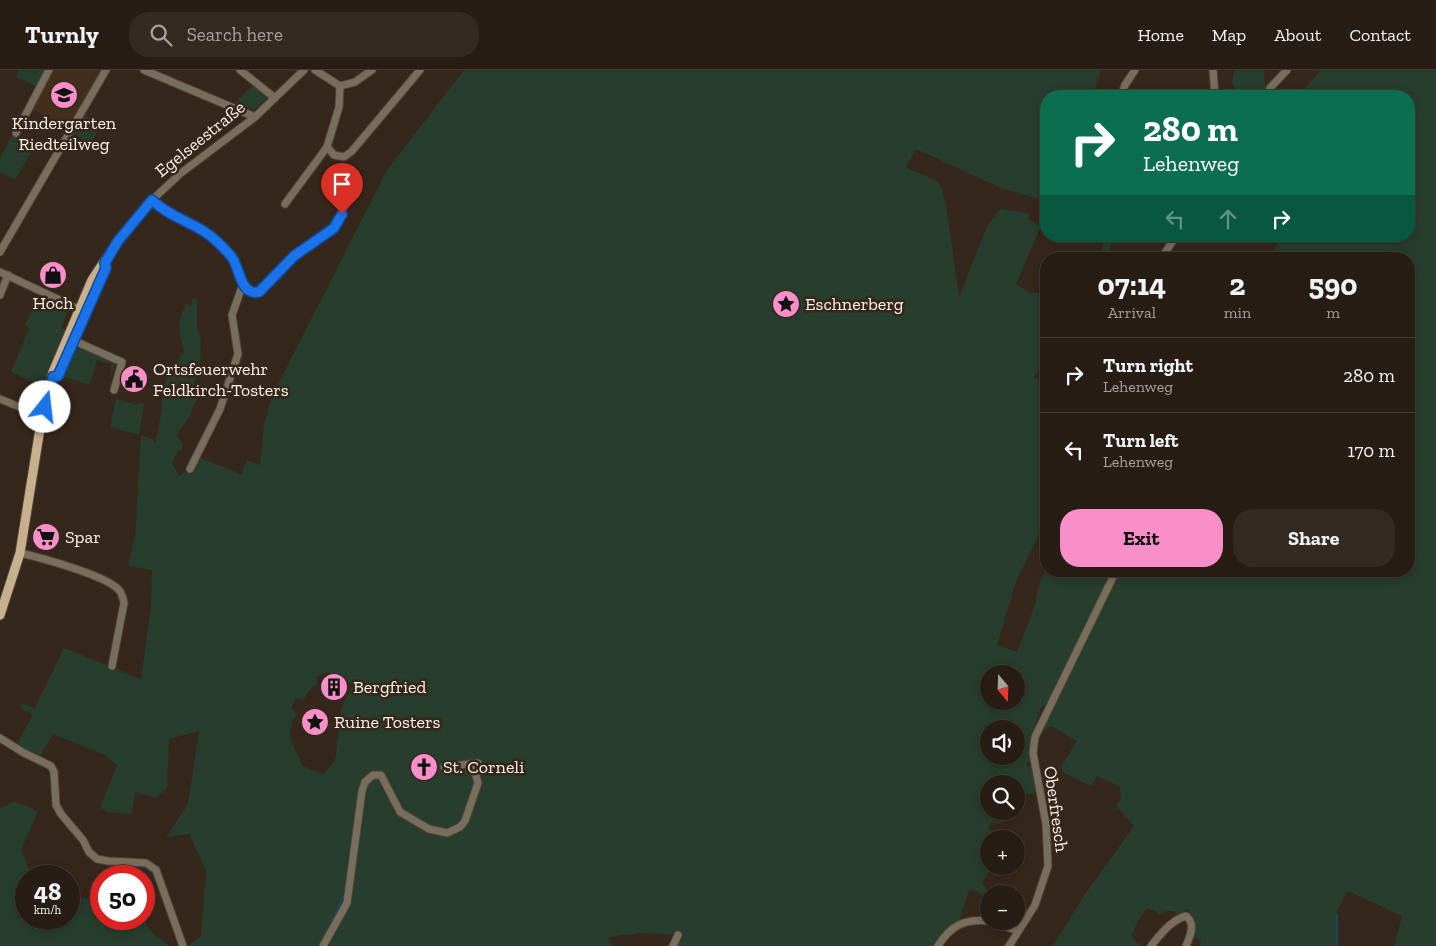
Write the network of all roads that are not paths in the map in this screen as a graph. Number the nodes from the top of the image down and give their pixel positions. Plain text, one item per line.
1 (49, 70) edge
2 (106, 70) edge
3 (144, 70) edge
4 (240, 70) edge
5 (304, 70) edge
6 (315, 70) edge
7 (372, 70) edge
8 (420, 70) edge
9 (1135, 70) edge
10 (1213, 70) edge
11 (1287, 70) edge
12 (340, 86) junction
13 (1123, 90) edge
14 (1215, 90) edge
15 (1270, 90) edge
16 (275, 98) junction
17 (254, 117) junction
18 (16, 133) dead end
19 (327, 147) junction
20 (152, 200) junction
21 (285, 204) dead end
22 (345, 205) dead end
23 (0, 252) edge
24 (0, 272) edge
25 (8, 275) junction
26 (243, 284) junction
27 (0, 295) edge
28 (83, 311) junction
29 (71, 340) junction
30 (114, 390) dead end
31 (0, 399) edge
32 (42, 416) junction
33 (190, 469) dead end
34 (20, 553) junction
35 (1113, 577) edge
36 (0, 615) edge
37 (112, 666) dead end
38 (0, 738) edge
39 (444, 767) dead end
40 (980, 921) edge
41 (1015, 930) edge
42 (1018, 931) junction
43 (678, 934) dead end
44 (182, 946) edge
45 (323, 946) edge
46 (673, 946) edge
47 (938, 946) edge
48 (1009, 946) edge
49 (1151, 946) edge
50 (1186, 946) edge

1 - 18 street
2 - 23 street
3 - 17 street
4 - 16 street
5 - 16 street, Egelseestraße
6 - 12 street
7 - 12 street
8 - 19 street
9 - 13 street
10 - 14 street
11 - 15 street
12 - 19 street
16 - 17 street, Egelseestraße
17 - 20 street, Egelseestraße
19 - 21 street
20 - 26 street
20 - 28 main road, Egelseestraße
22 - 26 street
24 - 25 street
25 - 27 street
25 - 28 street
26 - 33 street
28 - 29 main road, Egelseestraße
29 - 30 street
29 - 32 main road, Egelseestraße
31 - 32 street
32 - 34 main road, Egelseestraße
34 - 36 main road, Egelseestraße
34 - 37 street
35 - 42 street, Oberfresch
38 - 44 street
39 - 45 street
40 - 47 street
41 - 42 street
42 - 48 street, Oberfresch
43 - 46 street
49 - 50 street

